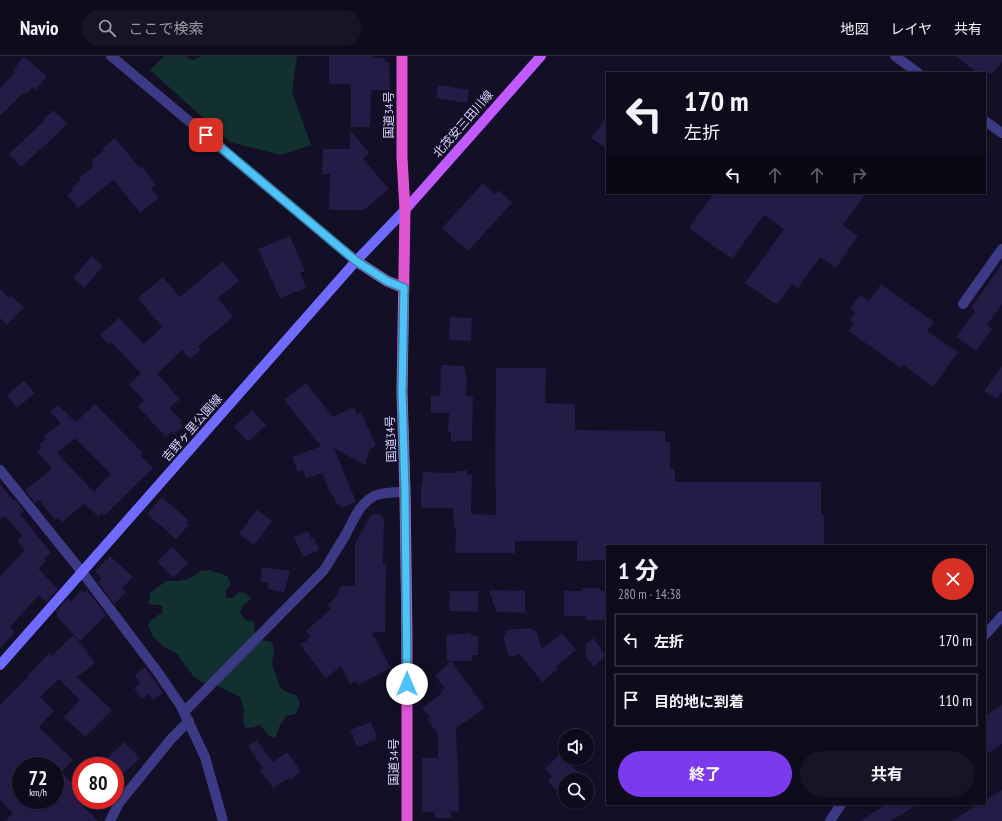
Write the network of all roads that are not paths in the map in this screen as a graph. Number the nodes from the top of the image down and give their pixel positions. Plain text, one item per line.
1 (111, 56) edge
2 (402, 56) edge
3 (541, 56) edge
4 (895, 56) edge
5 (917, 72) edge
6 (986, 122) edge
7 (1002, 133) edge
8 (405, 210) junction
9 (1002, 249) edge
10 (356, 261) junction
11 (404, 288) junction
12 (964, 304) dead end
13 (0, 470) edge
14 (405, 492) junction
15 (82, 572) junction
16 (1002, 616) edge
17 (986, 634) edge
18 (0, 665) edge
19 (186, 716) junction
20 (840, 805) edge
21 (110, 821) edge
22 (223, 821) edge
23 (407, 821) edge
24 (830, 821) edge

1 - 10 street
2 - 8 highway, 国道34号
3 - 8 main road, 北茂安三田川線
4 - 5 street
6 - 7 street
8 - 10 main road, 吉野ヶ里公園線
8 - 11 highway, 国道34号
9 - 12 street
10 - 11 highway
10 - 15 main road, 吉野ヶ里公園線
11 - 14 highway, 国道34号
13 - 15 street
14 - 19 street
14 - 23 highway, 国道34号
15 - 18 main road, 吉野ヶ里公園線
15 - 19 street
16 - 17 street
19 - 21 street
19 - 22 street
20 - 24 street

